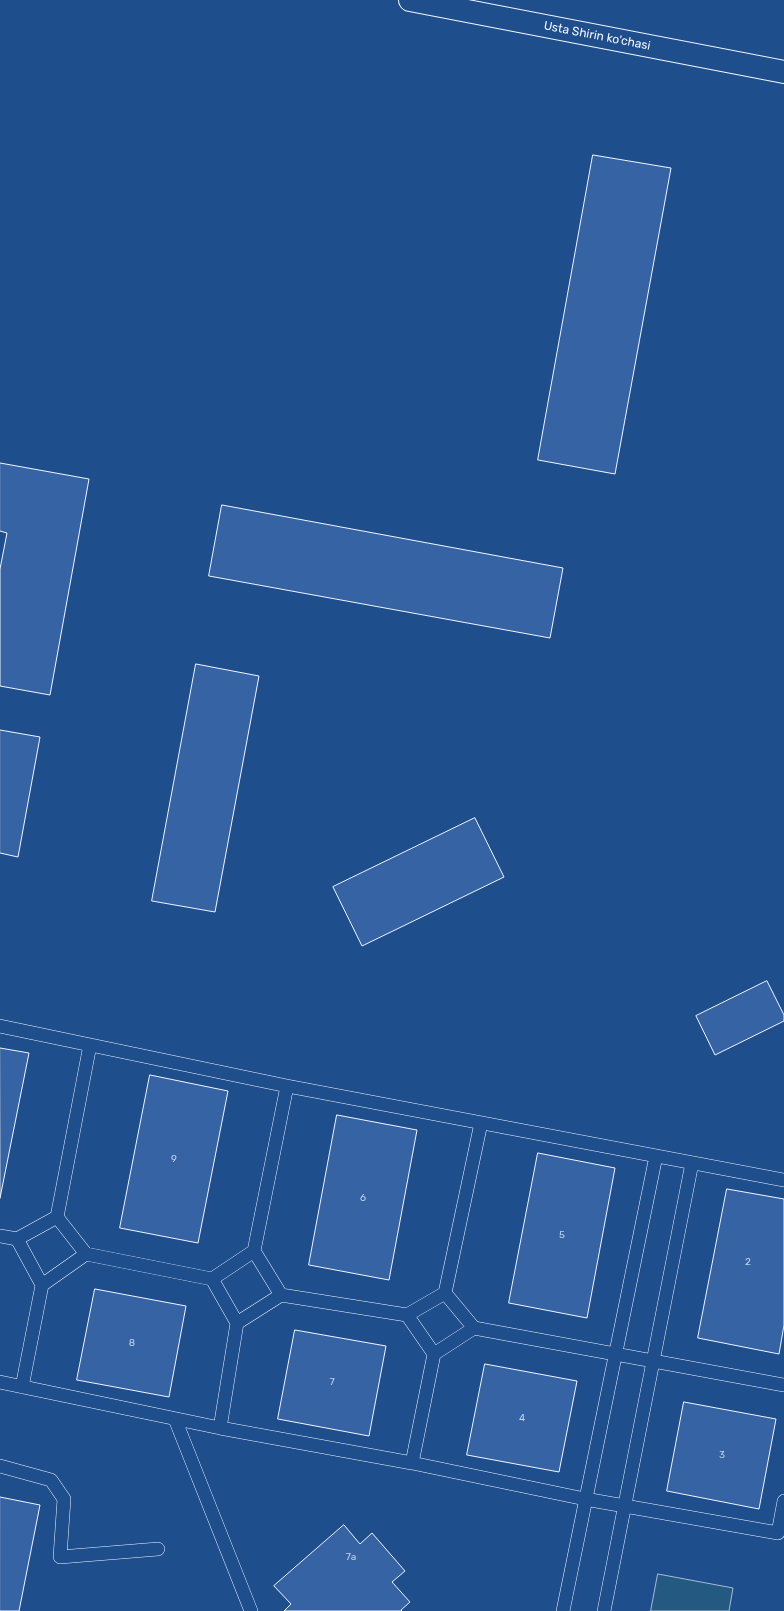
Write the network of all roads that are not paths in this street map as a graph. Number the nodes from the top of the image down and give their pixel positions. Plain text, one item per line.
1 (410, 0) edge
2 (462, 5) edge
3 (784, 72) edge
4 (0, 1026) edge
5 (90, 1044) junction
6 (287, 1086) junction
7 (481, 1123) junction
8 (656, 1156) junction
9 (692, 1163) junction
10 (784, 1180) edge
11 (57, 1217) junction
12 (0, 1236) edge
13 (16, 1240) junction
14 (254, 1251) junction
15 (86, 1254) junction
16 (212, 1279) junction
17 (42, 1285) junction
18 (445, 1293) junction
19 (281, 1295) junction
20 (407, 1315) junction
21 (237, 1323) junction
22 (474, 1328) junction
23 (434, 1354) junction
24 (615, 1355) junction
25 (654, 1362) junction
26 (0, 1382) edge
27 (784, 1385) edge
28 (22, 1387) junction
29 (175, 1419) junction
30 (220, 1428) junction
31 (412, 1463) junction
32 (0, 1466) edge
33 (585, 1499) junction
34 (784, 1501) edge
35 (626, 1506) junction
36 (158, 1549) dead end
37 (251, 1611) edge
38 (563, 1611) edge
39 (604, 1611) edge

1 - 2 main road, Usta Shirin ko'chasi
2 - 3 main road, Usta Shirin ko'chasi
4 - 5 lane
5 - 6 lane
5 - 11 lane
6 - 7 lane
6 - 14 lane
7 - 8 lane
7 - 18 lane
8 - 9 lane
8 - 24 lane
9 - 10 lane
9 - 25 lane
11 - 13 lane
11 - 15 lane
12 - 13 lane
13 - 17 lane
14 - 16 lane
14 - 19 lane
15 - 16 lane
15 - 17 lane
16 - 21 lane
17 - 28 lane
18 - 20 lane
18 - 22 lane
19 - 20 lane
19 - 21 lane
20 - 23 lane
21 - 30 lane
22 - 23 lane
22 - 24 lane
23 - 31 lane
24 - 25 lane
24 - 33 lane
25 - 27 lane
25 - 35 lane
26 - 28 lane
28 - 29 lane
29 - 30 lane
29 - 37 lane
30 - 31 lane
31 - 33 lane
32 - 36 lane
33 - 35 lane
33 - 38 lane
34 - 35 lane
35 - 39 lane

